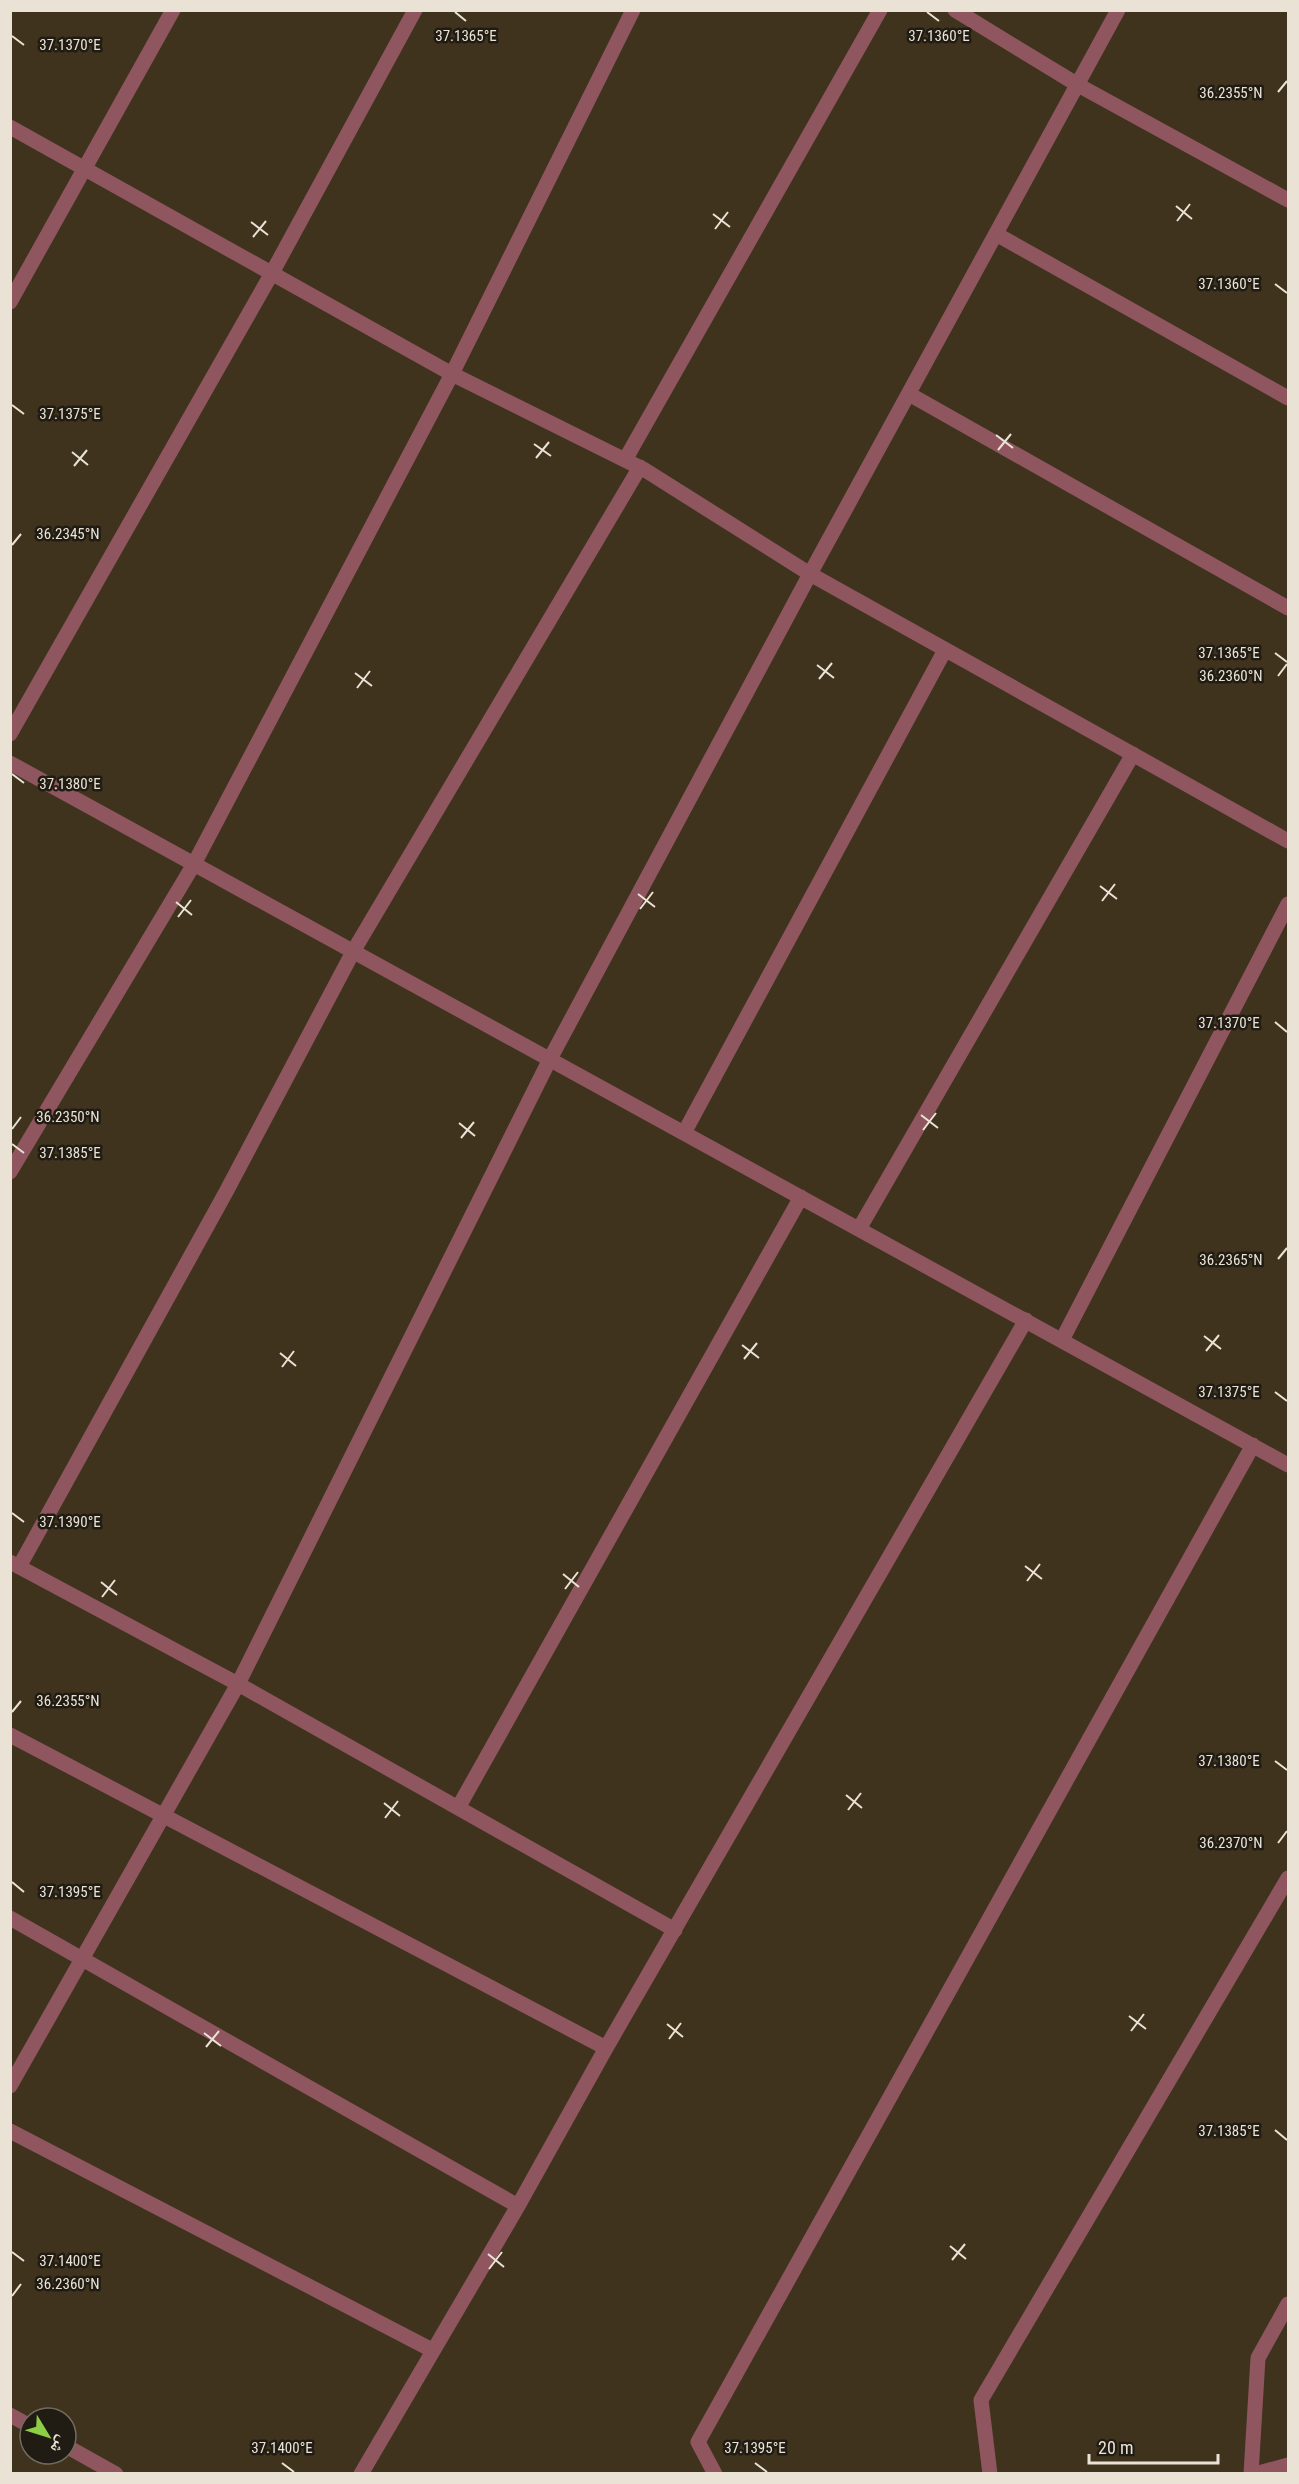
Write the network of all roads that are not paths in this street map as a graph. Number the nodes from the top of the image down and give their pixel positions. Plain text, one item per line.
1 (173, 10) edge
2 (414, 10) edge
3 (633, 10) edge
4 (880, 10) edge
5 (956, 10) edge
6 (1118, 10) edge
7 (1078, 86) junction
8 (10, 128) edge
9 (83, 168) junction
10 (1288, 200) edge
11 (996, 234) junction
12 (272, 273) junction
13 (10, 302) edge
14 (452, 374) junction
15 (909, 394) junction
16 (1288, 398) edge
17 (625, 460) junction
18 (640, 467) junction
19 (810, 574) junction
20 (1288, 608) edge
21 (945, 650) junction
22 (10, 734) edge
23 (1132, 754) junction
24 (10, 763) edge
25 (1288, 841) edge
26 (194, 864) junction
27 (1288, 904) edge
28 (354, 951) junction
29 (550, 1059) junction
30 (684, 1133) junction
31 (10, 1172) edge
32 (801, 1197) junction
33 (859, 1229) junction
34 (1026, 1320) junction
35 (1062, 1340) junction
36 (1253, 1445) junction
37 (1288, 1465) edge
38 (15, 1564) edge
39 (238, 1684) junction
40 (10, 1735) edge
41 (458, 1808) junction
42 (164, 1815) junction
43 (1288, 1878) edge
44 (10, 1918) edge
45 (675, 1930) junction
46 (83, 1958) junction
47 (606, 2048) junction
48 (10, 2086) edge
49 (10, 2131) edge
50 (518, 2206) junction
51 (1288, 2304) edge
52 (432, 2350) junction
53 (78, 2453) edge
54 (1288, 2465) edge
55 (116, 2474) edge
56 (361, 2474) edge
57 (715, 2474) edge
58 (990, 2474) edge
59 (1253, 2474) edge

1 - 9 street
2 - 12 street
3 - 14 street
4 - 17 street
5 - 7 street
6 - 7 street
7 - 10 street
7 - 11 street
8 - 9 street
9 - 12 street
9 - 13 street
11 - 15 street
11 - 16 street
12 - 14 street
12 - 22 street
14 - 17 street
14 - 26 street
15 - 19 street
15 - 20 street
17 - 18 street
18 - 19 street
18 - 28 street
19 - 21 street
19 - 29 street
21 - 23 street
21 - 30 street
23 - 25 street
23 - 33 street
24 - 26 street
26 - 28 street
26 - 31 street
27 - 35 street
28 - 29 street
28 - 38 street
29 - 30 street
29 - 39 street
30 - 32 street
32 - 33 street
32 - 41 street
33 - 34 street
34 - 35 street
34 - 45 street
35 - 36 street
36 - 37 street
36 - 57 street
38 - 39 street
39 - 41 street
39 - 42 street
40 - 42 street
41 - 45 street
42 - 46 street
42 - 47 street
43 - 58 street
44 - 46 street
45 - 47 street
46 - 48 street
46 - 50 street
47 - 50 street
49 - 52 street
50 - 52 street
51 - 59 street
52 - 56 street
53 - 55 street
54 - 59 street

